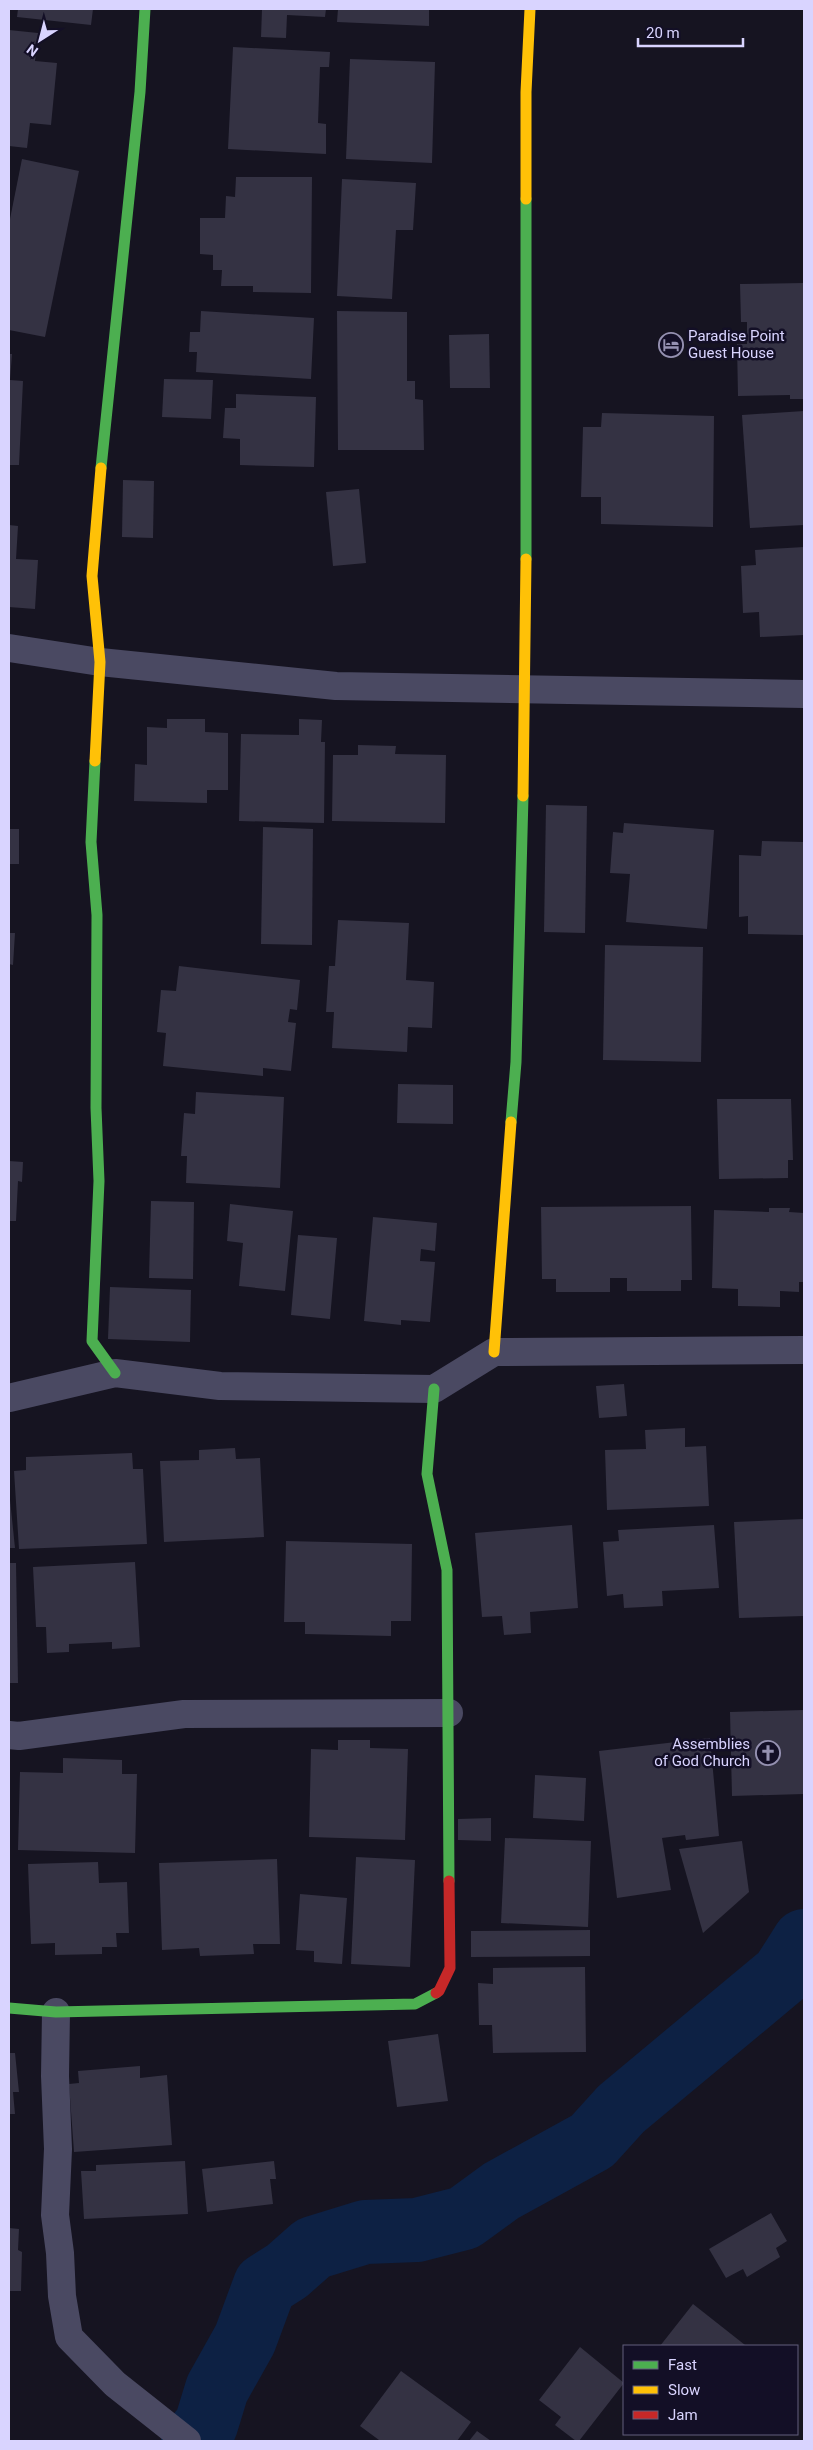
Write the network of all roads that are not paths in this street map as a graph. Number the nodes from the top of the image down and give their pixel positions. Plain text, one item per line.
1 (145, 9) edge
2 (530, 9) edge
3 (9, 648) edge
4 (100, 662) junction
5 (526, 690) junction
6 (804, 694) edge
7 (804, 1350) edge
8 (494, 1352) junction
9 (115, 1374) junction
10 (434, 1389) junction
11 (9, 1398) edge
12 (449, 1713) junction
13 (9, 1735) edge
14 (9, 2008) edge
15 (56, 2012) junction
16 (187, 2441) edge

1 - 4 street
2 - 5 street
3 - 4 street
4 - 5 street
4 - 9 street
5 - 6 street
5 - 8 street
7 - 8 street
8 - 10 street
9 - 10 street
9 - 11 street
10 - 12 street
12 - 13 street
12 - 15 street
14 - 15 street
15 - 16 street

